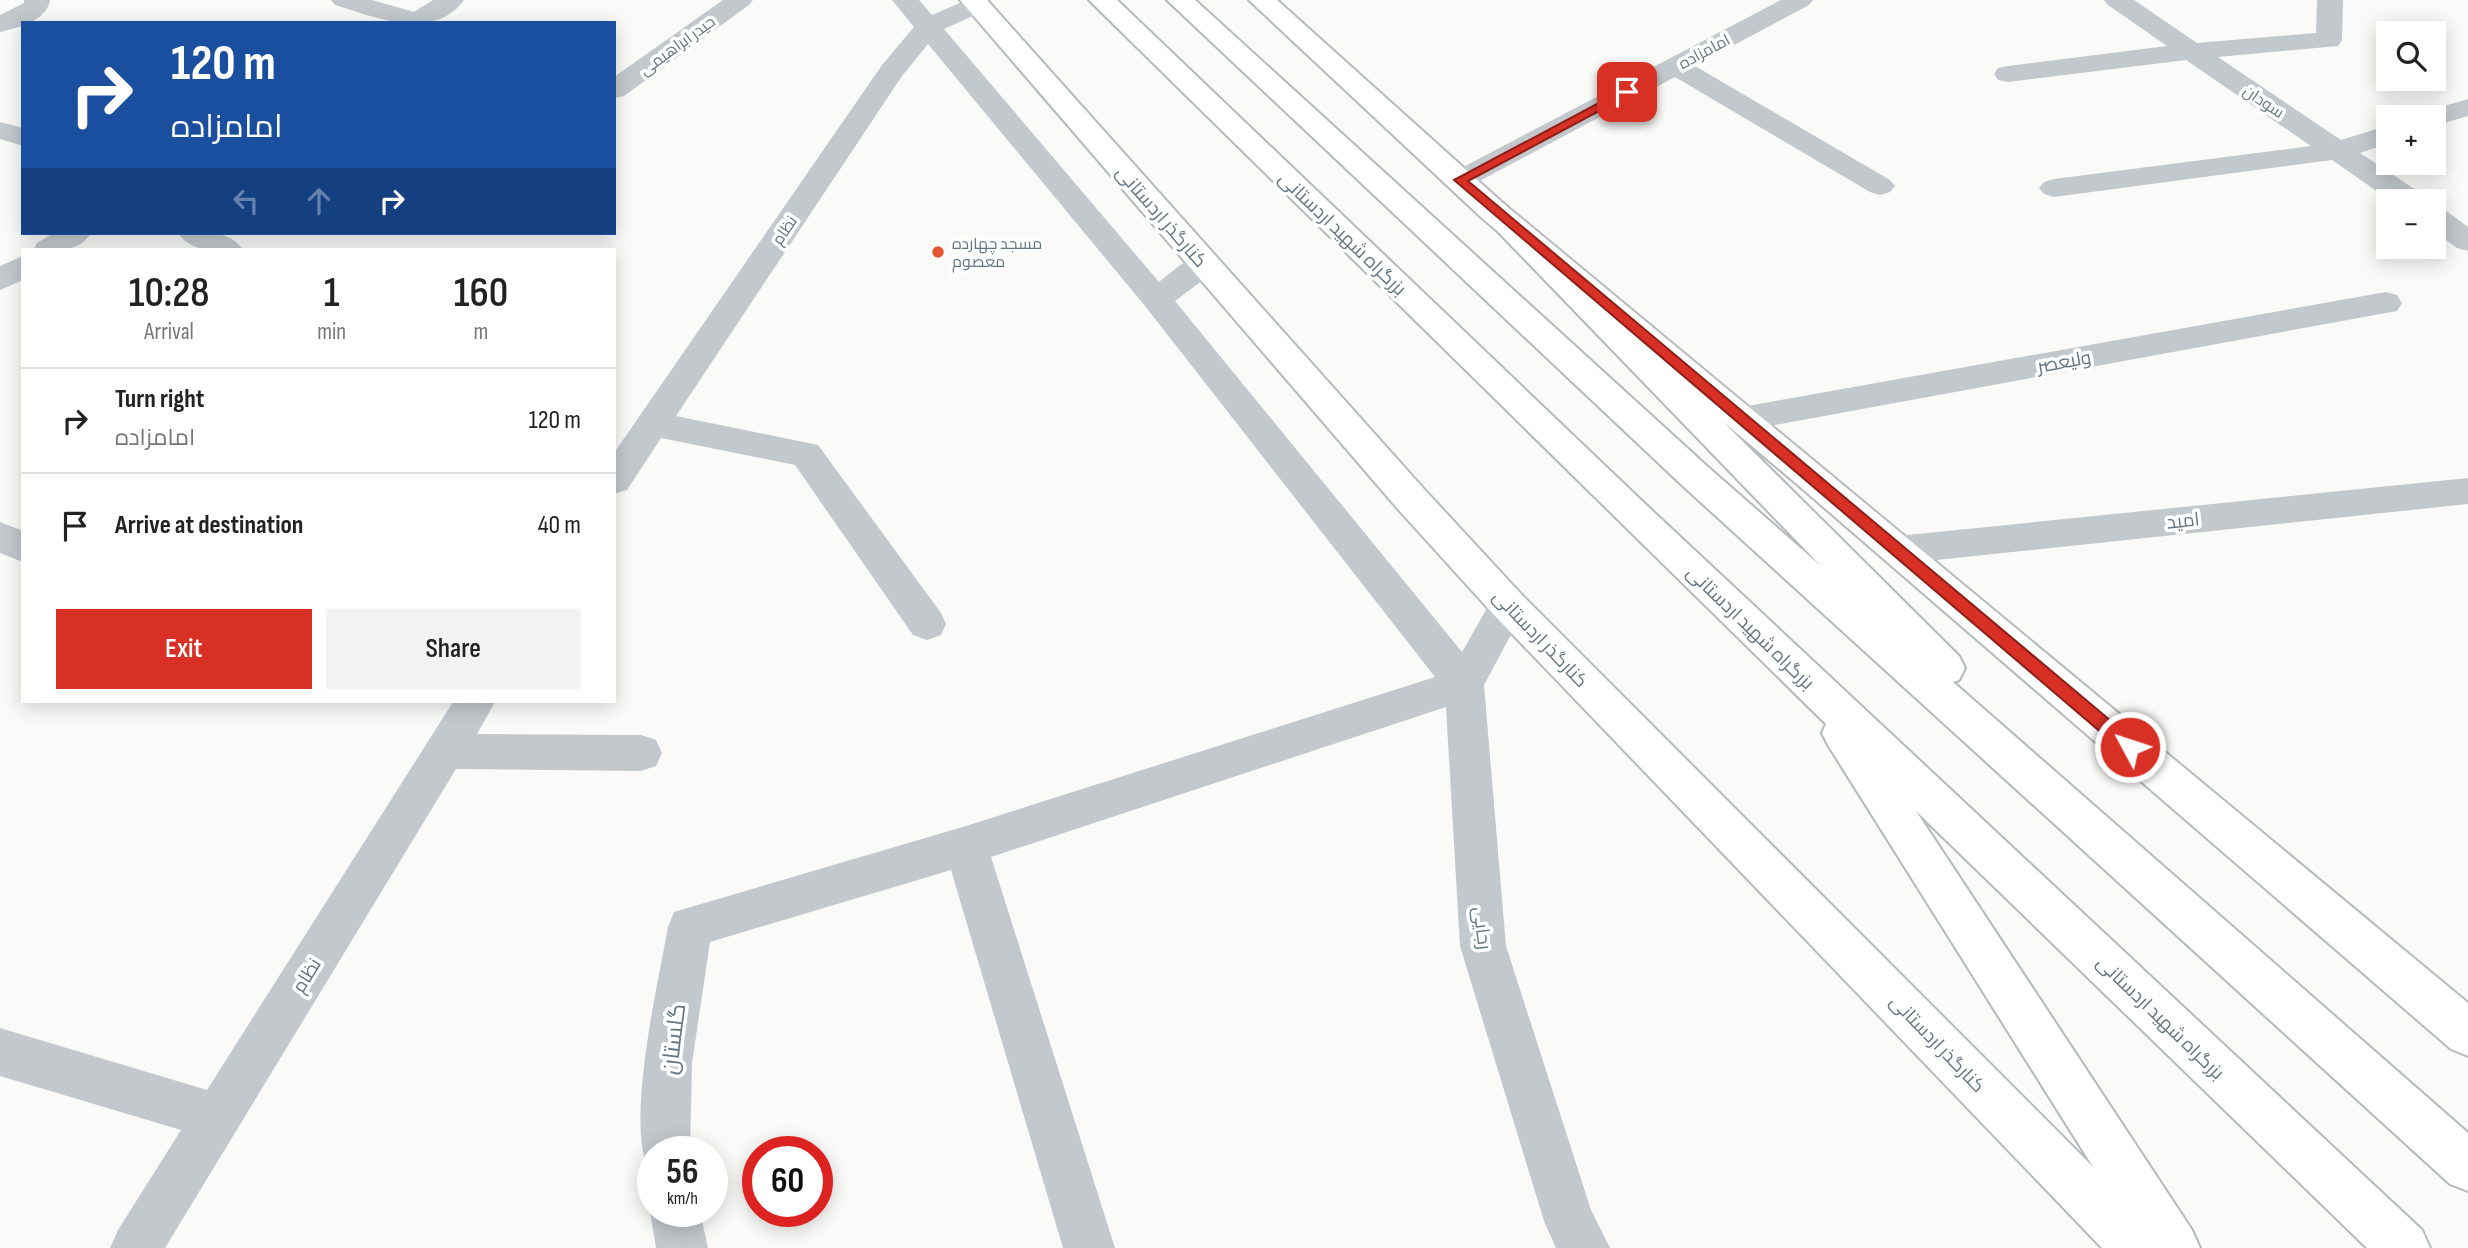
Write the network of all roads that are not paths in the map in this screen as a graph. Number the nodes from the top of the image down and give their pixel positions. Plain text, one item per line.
1 (344, 0) edge
2 (451, 0) edge
3 (740, 0) edge
4 (905, 0) edge
5 (1102, 0) edge
6 (1180, 0) edge
7 (1262, 0) edge
8 (1800, 0) edge
9 (2117, 0) edge
10 (2330, 0) edge
11 (975, 2) edge
12 (37, 10) edge
13 (412, 21) edge
14 (417, 21) edge
15 (0, 24) edge
16 (927, 27) junction
17 (2192, 51) junction
18 (1675, 66) junction
19 (2008, 74) dead end
20 (616, 89) edge
21 (2468, 107) edge
22 (2446, 114) edge
23 (0, 130) edge
24 (21, 137) edge
25 (2376, 138) edge
26 (2337, 151) junction
27 (1460, 180) junction
28 (1880, 186) dead end
29 (2053, 188) dead end
30 (2393, 189) edge
31 (1493, 211) junction
32 (2446, 225) edge
33 (73, 235) edge
34 (197, 235) edge
35 (2468, 240) edge
36 (51, 248) edge
37 (222, 248) edge
38 (1204, 264) junction
39 (21, 267) edge
40 (0, 280) edge
41 (1156, 299) junction
42 (2386, 303) dead end
43 (1742, 419) junction
44 (634, 439) edge
45 (616, 477) edge
46 (2468, 491) edge
47 (0, 536) edge
48 (21, 547) edge
49 (1898, 550) junction
50 (1508, 605) junction
51 (927, 624) dead end
52 (1808, 681) junction
53 (1464, 684) junction
54 (474, 703) edge
55 (444, 751) junction
56 (641, 753) dead end
57 (966, 846) junction
58 (2223, 948) junction
59 (2468, 1033) edge
60 (0, 1052) edge
61 (217, 1117) junction
62 (666, 1136) edge
63 (2468, 1167) edge
64 (678, 1227) edge
65 (136, 1248) edge
66 (682, 1248) edge
67 (1089, 1248) edge
68 (1584, 1248) edge
69 (2138, 1248) edge
70 (2174, 1248) edge
71 (2404, 1248) edge

1 - 13 street
2 - 14 street
3 - 20 street, حیدر ابراهیمی
4 - 16 street
5 - 52 main road, بزرگراه شهید اردستانی
6 - 58 main road
7 - 27 main road
8 - 18 street, امامزاده
9 - 17 street, سودان
10 - 17 street
11 - 16 street, نظام
11 - 38 main road, کنارگذر اردستانی
12 - 15 street
16 - 41 street
16 - 44 street, نظام
17 - 19 street
17 - 26 street, سودان
18 - 27 street, امامزاده
18 - 28 street
21 - 22 street
23 - 24 street
25 - 26 street
26 - 29 street
26 - 30 street, سودان
27 - 31 main road
31 - 43 main road
31 - 58 main road
32 - 35 street
33 - 36 street
34 - 37 street
38 - 41 street
38 - 50 main road, کنارگذر اردستانی
39 - 40 street
41 - 53 street
42 - 43 street, ولیعصر
43 - 49 main road
44 - 45 street, نظام
44 - 51 street
46 - 49 street, امید
47 - 48 street
49 - 59 main road
50 - 53 street
50 - 69 main road, کنارگذر اردستانی
52 - 70 main road
52 - 71 main road, بزرگراه شهید اردستانی
53 - 57 street
53 - 68 street, رجایی
54 - 55 street, نظام
55 - 56 street
55 - 61 street, نظام
57 - 62 street, گلستان
57 - 67 street
58 - 63 main road
60 - 61 street
61 - 65 street, نظام
64 - 66 street

